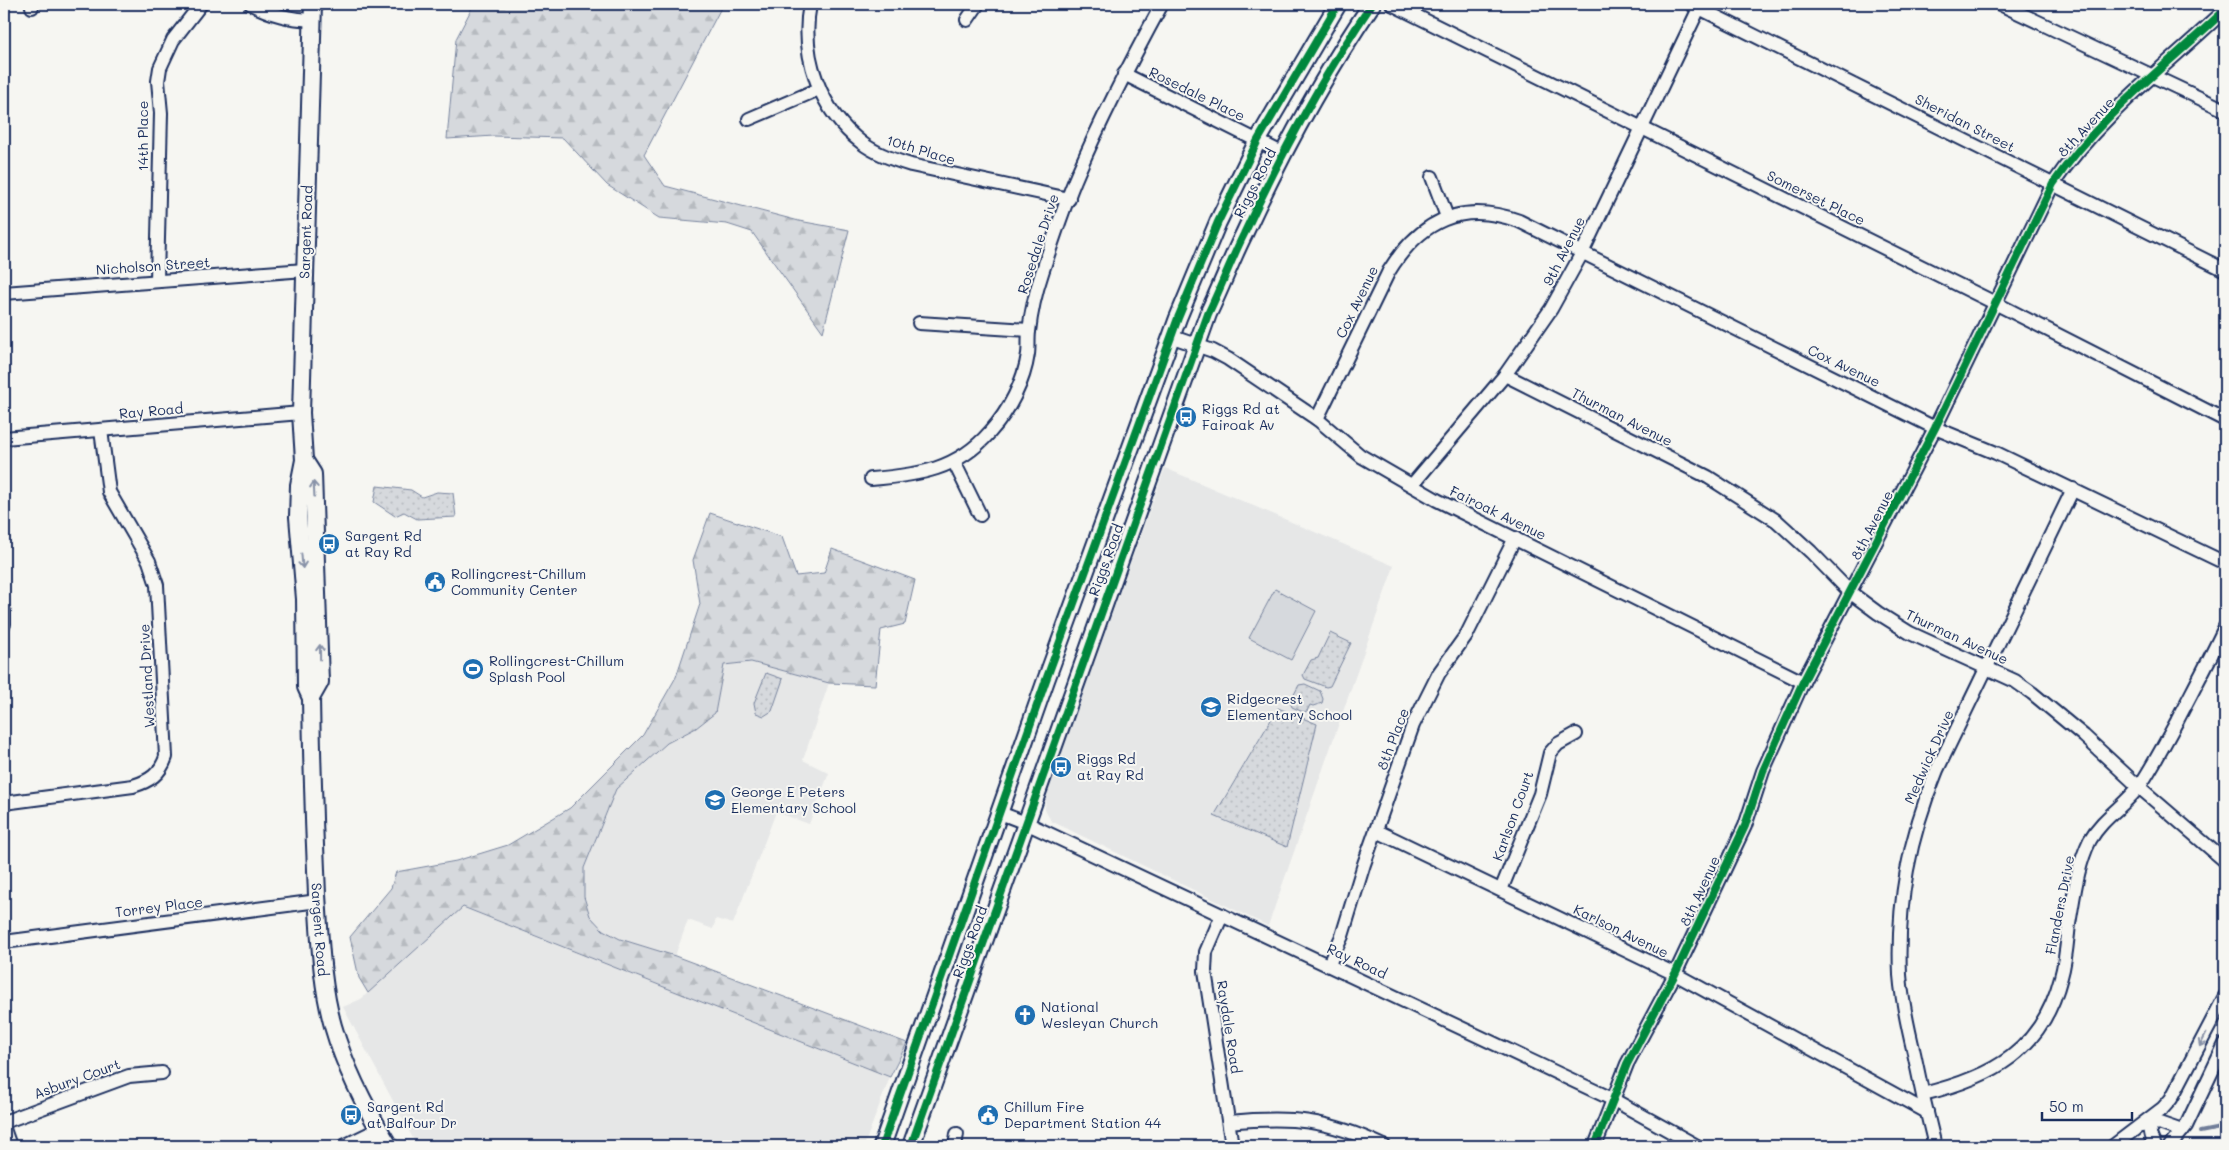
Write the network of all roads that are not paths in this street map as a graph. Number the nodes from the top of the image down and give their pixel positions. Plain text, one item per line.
1 (201, 4) edge
2 (251, 4) edge
3 (810, 4) edge
4 (978, 4) edge
5 (1162, 4) edge
6 (1338, 4) edge
7 (1372, 4) edge
8 (1392, 4) edge
9 (2000, 4) edge
10 (1697, 5) edge
11 (2225, 10) edge
12 (313, 12) edge
13 (967, 20) dead end
14 (1124, 74) junction
15 (2153, 76) junction
16 (819, 89) junction
17 (2225, 110) edge
18 (749, 120) dead end
19 (1640, 128) junction
20 (1258, 140) junction
21 (1284, 154) junction
22 (1432, 177) dead end
23 (2053, 184) junction
24 (1069, 199) junction
25 (1447, 217) junction
26 (1582, 253) junction
27 (305, 270) junction
28 (2225, 270) edge
29 (157, 280) junction
30 (4, 293) edge
31 (1995, 302) junction
32 (919, 323) dead end
33 (1029, 330) junction
34 (1170, 336) junction
35 (1196, 346) junction
36 (1505, 375) junction
37 (301, 413) junction
38 (1317, 420) junction
39 (2225, 420) edge
40 (1936, 428) junction
41 (101, 430) junction
42 (4, 438) edge
43 (954, 462) junction
44 (871, 480) dead end
45 (1412, 485) junction
46 (2073, 489) junction
47 (980, 515) dead end
48 (1514, 538) junction
49 (2225, 563) edge
50 (1851, 594) junction
51 (4, 612) edge
52 (4, 624) edge
53 (2225, 627) edge
54 (1986, 666) junction
55 (1803, 682) junction
56 (1576, 734) dead end
57 (2139, 787) junction
58 (4, 804) edge
59 (1000, 813) junction
60 (1026, 823) junction
61 (1377, 831) junction
62 (2225, 861) edge
63 (1501, 890) junction
64 (318, 901) junction
65 (1222, 915) junction
66 (4, 942) edge
67 (1329, 964) junction
68 (1676, 974) junction
69 (2225, 996) edge
70 (2225, 1044) edge
71 (162, 1073) dead end
72 (1923, 1094) junction
73 (1612, 1099) junction
74 (1926, 1112) junction
75 (4, 1122) edge
76 (1229, 1122) junction
77 (2144, 1124) junction
78 (4, 1129) edge
79 (378, 1129) junction
80 (2182, 1131) junction
81 (10, 1146) edge
82 (344, 1146) edge
83 (389, 1146) edge
84 (882, 1146) edge
85 (911, 1146) edge
86 (1232, 1146) edge
87 (1384, 1146) edge
88 (1595, 1146) edge
89 (1696, 1146) edge
90 (1935, 1146) edge
91 (2112, 1146) edge
92 (2155, 1146) edge
93 (2171, 1146) edge
94 (2187, 1146) edge

1 - 29 street, 14th Place
2 - 12 street
3 - 16 street, 10th Place
4 - 13 street
5 - 14 street, Rosedale Drive
6 - 20 main road, Riggs Road
7 - 21 main road, Riggs Road
8 - 19 street, Somerset Place
9 - 15 street
10 - 19 street, 9th Avenue
10 - 23 street, Sheridan Street
11 - 15 street, 8th Avenue
12 - 27 main road, Sargent Road
14 - 20 street, Rosedale Place
14 - 24 street, Rosedale Drive
15 - 17 street
15 - 23 street, 8th Avenue
16 - 18 street
16 - 24 street, 10th Place
19 - 26 street, 9th Avenue
19 - 31 street, Somerset Place
20 - 21 street, Rosedale Place
20 - 34 main road, Riggs Road
21 - 35 main road, Riggs Road
22 - 25 street
23 - 28 street, Sheridan Street
23 - 31 street, 8th Avenue
24 - 33 street, Rosedale Drive
25 - 26 street, Cox Avenue
25 - 38 street, Cox Avenue
26 - 36 street, 9th Avenue
26 - 40 street, Cox Avenue
27 - 29 street, Nicholson Street
27 - 37 main road, Sargent Road
29 - 30 street, Nicholson Street
31 - 39 street, Somerset Place
31 - 40 street, 8th Avenue
32 - 33 street
33 - 43 street, Rosedale Drive
34 - 35 street, Fairoak Avenue
34 - 59 main road, Riggs Road
35 - 38 street, Fairoak Avenue
35 - 60 main road, Riggs Road
36 - 45 street, 9th Avenue
36 - 50 street, Thurman Avenue
37 - 41 street, Ray Road
37 - 64 main road, Sargent Road
38 - 45 street, Fairoak Avenue
40 - 46 street, Cox Avenue
40 - 50 street, 8th Avenue
41 - 42 street, Ray Road
41 - 58 street, Westland Drive
43 - 44 street, Rosedale Drive
43 - 47 street
45 - 48 street, Fairoak Avenue
46 - 49 street, Cox Avenue
46 - 54 street, Medwick Drive
48 - 55 street, Fairoak Avenue
48 - 61 street, 8th Place
50 - 54 street, Thurman Avenue
50 - 55 street, 8th Avenue
51 - 52 street
53 - 57 street, Flanders Drive
54 - 57 street, Thurman Avenue
54 - 72 street, Medwick Drive
55 - 68 street, 8th Avenue
56 - 63 street, Karlson Court
57 - 62 street, Thurman Avenue
57 - 72 street, Flanders Drive
59 - 60 street, Ray Road
59 - 84 main road, Riggs Road
60 - 65 street, Ray Road
60 - 85 main road, Riggs Road
61 - 63 street, Karlson Avenue
61 - 67 street, 8th Place
63 - 68 street, Karlson Avenue
64 - 66 street, Torrey Place
64 - 79 main road, Sargent Road
65 - 67 street, Ray Road
65 - 76 street, Raydale Road
67 - 73 street, Ray Road
68 - 73 street, 8th Avenue
68 - 74 street, Karlson Avenue
69 -> 77 street
70 - 80 street
71 - 75 street, Asbury Court
72 - 74 street, Medwick Drive
73 - 88 street, 8th Avenue
73 - 89 street, Ray Road
74 - 90 street, Medwick Drive
76 - 86 street, Raydale Road
76 - 87 street
77 - 80 street
77 - 91 street
77 - 92 street
78 - 81 street
79 - 82 street
79 - 83 main road, Sargent Road
80 - 93 street
93 - 94 street

